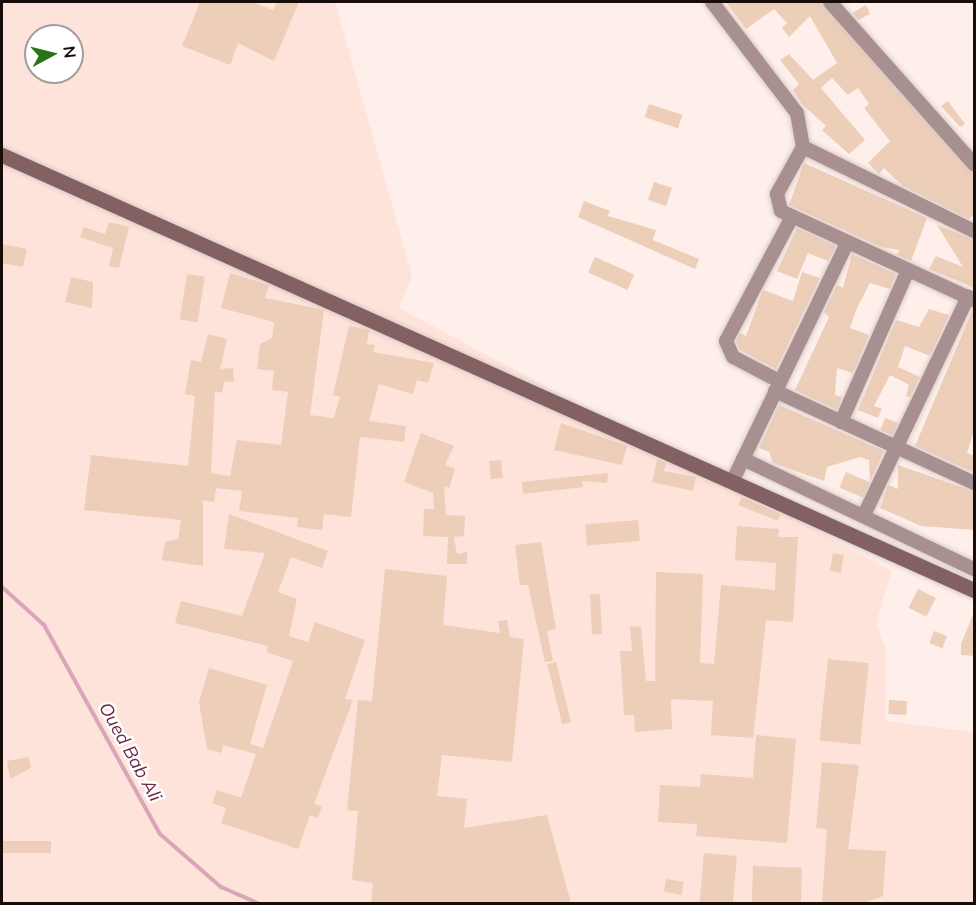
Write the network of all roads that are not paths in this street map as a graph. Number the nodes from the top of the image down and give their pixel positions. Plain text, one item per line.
1 (712, 2) edge
2 (830, 2) edge
3 (802, 147) junction
4 (2, 154) edge
5 (975, 164) edge
6 (792, 217) junction
7 (975, 231) edge
8 (848, 243) junction
9 (908, 270) junction
10 (971, 298) edge
11 (777, 386) junction
12 (841, 422) junction
13 (896, 446) junction
14 (743, 459) junction
15 (733, 480) junction
16 (975, 483) edge
17 (864, 515) junction
18 (975, 569) edge
19 (975, 590) edge

1 - 3 street
2 - 5 street
3 - 6 street
3 - 7 street
4 - 15 main road
6 - 8 street
6 - 11 street
8 - 9 street
8 - 11 street
9 - 10 street
9 - 12 street
10 - 13 street
11 - 12 street
11 - 14 street
12 - 13 street
13 - 16 street
13 - 17 street
14 - 15 street
14 - 17 street
15 - 19 main road
17 - 18 street

